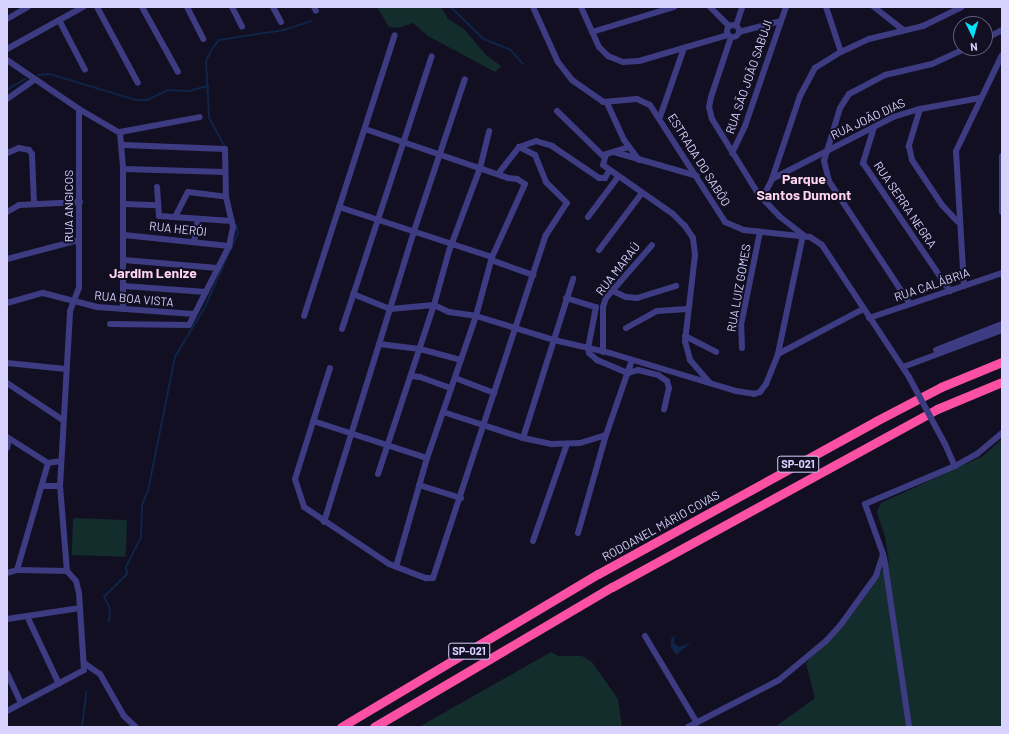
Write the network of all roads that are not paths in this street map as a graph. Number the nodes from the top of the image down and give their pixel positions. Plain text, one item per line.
1 (28, 7) edge
2 (83, 7) edge
3 (97, 7) edge
4 (142, 7) edge
5 (187, 7) edge
6 (232, 7) edge
7 (273, 7) edge
8 (581, 7) edge
9 (674, 7) edge
10 (710, 7) edge
11 (742, 7) edge
12 (786, 7) edge
13 (826, 7) edge
14 (874, 7) edge
15 (962, 7) edge
16 (535, 8) edge
17 (7, 19) edge
18 (59, 20) junction
19 (781, 21) junction
20 (281, 22) dead end
21 (729, 26) junction
22 (242, 27) dead end
23 (737, 29) junction
24 (903, 30) junction
25 (1002, 30) edge
26 (592, 32) junction
27 (395, 35) dead end
28 (993, 35) edge
29 (729, 36) junction
30 (203, 39) dead end
31 (684, 48) junction
32 (7, 49) edge
33 (841, 52) junction
34 (953, 54) edge
35 (1002, 55) edge
36 (432, 56) dead end
37 (7, 60) edge
38 (85, 70) dead end
39 (178, 72) dead end
40 (465, 79) dead end
41 (34, 80) junction
42 (138, 83) dead end
43 (980, 98) junction
44 (7, 99) edge
45 (607, 103) junction
46 (79, 109) junction
47 (920, 109) junction
48 (557, 111) dead end
49 (200, 117) dead end
50 (660, 117) junction
51 (874, 127) junction
52 (364, 129) junction
53 (489, 131) dead end
54 (120, 132) junction
55 (402, 141) junction
56 (122, 145) junction
57 (519, 147) junction
58 (629, 147) junction
59 (826, 151) junction
60 (614, 152) junction
61 (7, 153) edge
62 (732, 153) junction
63 (440, 154) junction
64 (1002, 156) edge
65 (604, 157) junction
66 (639, 160) junction
67 (123, 168) junction
68 (480, 168) junction
69 (609, 171) junction
70 (225, 172) junction
71 (498, 174) junction
72 (697, 176) junction
73 (618, 177) junction
74 (772, 179) junction
75 (158, 187) dead end
76 (642, 192) junction
77 (226, 197) junction
78 (762, 198) junction
79 (80, 202) junction
80 (34, 204) junction
81 (124, 204) junction
82 (157, 205) junction
83 (339, 207) junction
84 (7, 212) edge
85 (1002, 212) edge
86 (175, 217) junction
87 (588, 217) dead end
88 (198, 219) junction
89 (376, 219) junction
90 (232, 221) junction
91 (958, 222) junction
92 (414, 231) junction
93 (760, 232) junction
94 (124, 235) junction
95 (803, 235) junction
96 (80, 240) junction
97 (194, 242) junction
98 (453, 244) junction
99 (652, 245) dead end
100 (229, 246) junction
101 (599, 250) dead end
102 (491, 258) junction
103 (7, 259) edge
104 (124, 260) junction
105 (1002, 267) edge
106 (218, 268) junction
107 (1000, 273) edge
108 (533, 275) junction
109 (572, 279) dead end
110 (124, 286) junction
111 (676, 286) dead end
112 (964, 286) junction
113 (613, 290) junction
114 (950, 291) junction
115 (206, 292) junction
116 (352, 294) junction
117 (566, 298) junction
118 (73, 302) junction
119 (7, 303) edge
120 (910, 304) junction
121 (434, 305) junction
122 (124, 309) junction
123 (390, 309) junction
124 (863, 309) junction
125 (687, 310) junction
126 (194, 314) junction
127 (304, 316) dead end
128 (476, 316) junction
129 (869, 318) junction
130 (110, 324) dead end
131 (1002, 324) edge
132 (514, 328) junction
133 (626, 328) dead end
134 (342, 329) dead end
135 (1002, 330) edge
136 (685, 336) junction
137 (554, 340) junction
138 (379, 344) junction
139 (588, 348) junction
140 (742, 348) dead end
141 (420, 349) junction
142 (603, 352) junction
143 (716, 352) dead end
144 (778, 354) junction
145 (460, 360) junction
146 (632, 360) junction
147 (916, 362) junction
148 (1002, 362) edge
149 (7, 364) edge
150 (904, 367) junction
151 (330, 368) dead end
152 (66, 369) junction
153 (628, 373) junction
154 (411, 376) junction
155 (455, 378) junction
156 (709, 382) junction
157 (1002, 382) edge
158 (7, 383) edge
159 (451, 388) junction
160 (494, 393) junction
161 (664, 409) dead end
162 (443, 412) junction
163 (63, 420) junction
164 (313, 421) junction
165 (484, 425) junction
166 (1002, 432) edge
167 (351, 434) junction
168 (606, 435) junction
169 (8, 438) edge
170 (523, 438) junction
171 (566, 444) junction
172 (388, 445) junction
173 (7, 448) edge
174 (427, 458) junction
175 (60, 461) junction
176 (48, 463) junction
177 (955, 466) junction
178 (378, 474) dead end
179 (419, 485) junction
180 (42, 486) junction
181 (60, 486) junction
182 (461, 498) junction
183 (324, 522) junction
184 (578, 533) dead end
185 (533, 541) dead end
186 (884, 554) junction
187 (396, 567) junction
188 (17, 570) junction
189 (67, 571) junction
190 (7, 573) edge
191 (80, 608) junction
192 (27, 616) junction
193 (7, 619) edge
194 (645, 636) dead end
195 (84, 663) junction
196 (7, 673) edge
197 (59, 684) junction
198 (21, 702) junction
199 (7, 711) edge
200 (697, 723) junction
201 (136, 727) edge
202 (340, 727) edge
203 (374, 727) edge
204 (688, 727) edge
205 (909, 727) edge

1 - 17 street
2 - 18 street
3 - 42 street
4 - 39 street
5 - 30 street
6 - 22 street
7 - 20 street
8 - 26 street
9 - 26 street
10 - 21 street
11 - 23 street
12 - 19 street, RUA SÃO JOÃO SABUJI
13 - 33 street
14 - 24 street
15 - 24 street
16 - 45 street
18 - 32 street
18 - 38 street
19 - 23 street
19 - 62 street, RUA SÃO JOÃO SABUJI
21 - 23 street
21 - 29 street
23 - 29 street
24 - 33 street
25 - 28 street
26 - 31 street
27 - 52 street
29 - 31 street
29 - 62 street
31 - 50 street
33 - 74 street
34 - 59 street
35 - 43 street
36 - 55 street
37 - 41 street
40 - 63 street
41 - 44 street
41 - 46 street
43 - 47 street, RUA JOÃO DIAS
43 - 91 street
45 - 50 street, ESTRADA DO SABÔO
45 - 58 street
46 - 54 street
46 - 79 street, RUA ANGICOS
47 - 51 street, RUA JOÃO DIAS
47 - 91 street
48 - 65 street
49 - 54 street
50 - 72 street, ESTRADA DO SABÔO
51 - 59 street, RUA JOÃO DIAS
51 - 114 street, RUA SERRA NEGRA
52 - 55 street
52 - 83 street
53 - 68 street
54 - 56 street
55 - 63 street
55 - 89 street
56 - 67 street
56 - 70 street
57 - 69 street
57 - 71 street
57 - 108 street
58 - 60 street
58 - 66 street
59 - 74 street, RUA JOÃO DIAS
59 - 120 street
60 - 65 street
60 - 66 street
61 - 80 street
62 - 78 street
63 - 68 street
63 - 92 street
64 - 85 street
65 - 69 street
66 - 72 street
67 - 70 street
67 - 81 street
68 - 71 street
68 - 98 street
69 - 73 street
70 - 77 street
71 - 102 street
72 - 93 street, ESTRADA DO SABÔO
73 - 76 street
73 - 87 street
74 - 78 street
75 - 82 street
76 - 101 street
76 - 125 street
77 - 86 street
77 - 90 street
78 - 95 street
79 - 80 street
79 - 96 street, RUA ANGICOS
80 - 84 street
81 - 82 street
81 - 94 street
82 - 86 street
83 - 89 street
83 - 127 street
86 - 88 street
88 - 90 street
88 - 97 street
89 - 92 street
89 - 116 street
90 - 100 street
91 - 112 street
92 - 98 street
92 - 123 street
93 - 95 street, ESTRADA DO SABÔO
93 - 140 street, RUA LUIZ GOMES
94 - 97 street, RUA HERÓI
94 - 104 street
95 - 124 street, ESTRADA DO SABÔO
95 - 144 street
96 - 103 street
96 - 118 street, RUA ANGICOS
97 - 100 street, RUA HERÓI
98 - 102 street
98 - 121 street
99 - 113 street, RUA MARAÚ
100 - 106 street
102 - 108 street
102 - 128 street
104 - 106 street
104 - 110 street
105 - 107 street
106 - 115 street
107 - 112 street, RUA CALÁBRIA
108 - 132 street
109 - 117 street
110 - 115 street
110 - 122 street
111 - 113 street
112 - 114 street, RUA CALÁBRIA
113 - 142 street, RUA MARAÚ
114 - 120 street, RUA CALÁBRIA
115 - 126 street
116 - 123 street
116 - 134 street
117 - 137 street
117 - 139 street
118 - 119 street, RUA BOA VISTA
118 - 122 street, RUA BOA VISTA
118 - 152 street, RUA ANGICOS
120 - 129 street, RUA CALÁBRIA
121 - 123 street
121 - 128 street
121 - 141 street
122 - 126 street, RUA BOA VISTA
123 - 138 street
124 - 129 street, ESTRADA DO SABÔO
124 - 144 street
125 - 133 street
125 - 136 street
126 - 130 street
128 - 132 street
128 - 145 street
129 - 150 street, ESTRADA DO SABÔO
131 - 147 street
132 - 137 street
132 - 160 street
135 - 147 street
136 - 143 street
136 - 156 street
137 - 139 street
137 - 170 street
138 - 141 street
138 - 167 street
139 - 142 street
139 - 153 street
141 - 145 street
141 - 154 street
142 - 146 street
144 - 156 street
145 - 155 street
146 - 153 street
146 - 156 street
147 - 150 street
148 - 202 highway, RODOANEL MÁRIO COVAS / SP-021
149 - 152 street
150 - 177 street, ESTRADA DO SABÔO, bridge
151 - 164 street
152 - 163 street, RUA ANGICOS
153 - 161 street
153 - 168 street
154 - 159 street
154 - 172 street
155 - 159 street
155 - 160 street
157 - 203 highway, SP-021
158 - 163 street
159 - 162 street
160 - 165 street
162 - 165 street
162 - 174 street
163 - 175 street, RUA ANGICOS
164 - 167 street
164 - 183 street
165 - 170 street
165 - 182 street
166 - 177 street
167 - 172 street
167 - 183 street
168 - 171 street
168 - 184 street
169 - 173 street
169 - 176 street
170 - 171 street
171 - 185 street
172 - 174 street
172 - 178 street
174 - 179 street
175 - 176 street
175 - 181 street, RUA ANGICOS
176 - 180 street
177 - 186 street
179 - 182 street
179 - 187 street
180 - 181 street
180 - 188 street
181 - 189 street, RUA ANGICOS
182 - 187 street
183 - 187 street
186 - 200 street
186 - 205 street
188 - 189 street
188 - 190 street
189 - 191 street
191 - 192 street
191 - 195 street
192 - 193 street
192 - 197 street
194 - 200 street
195 - 197 street
195 - 201 street
196 - 198 street
197 - 198 street
198 - 199 street
200 - 204 street

